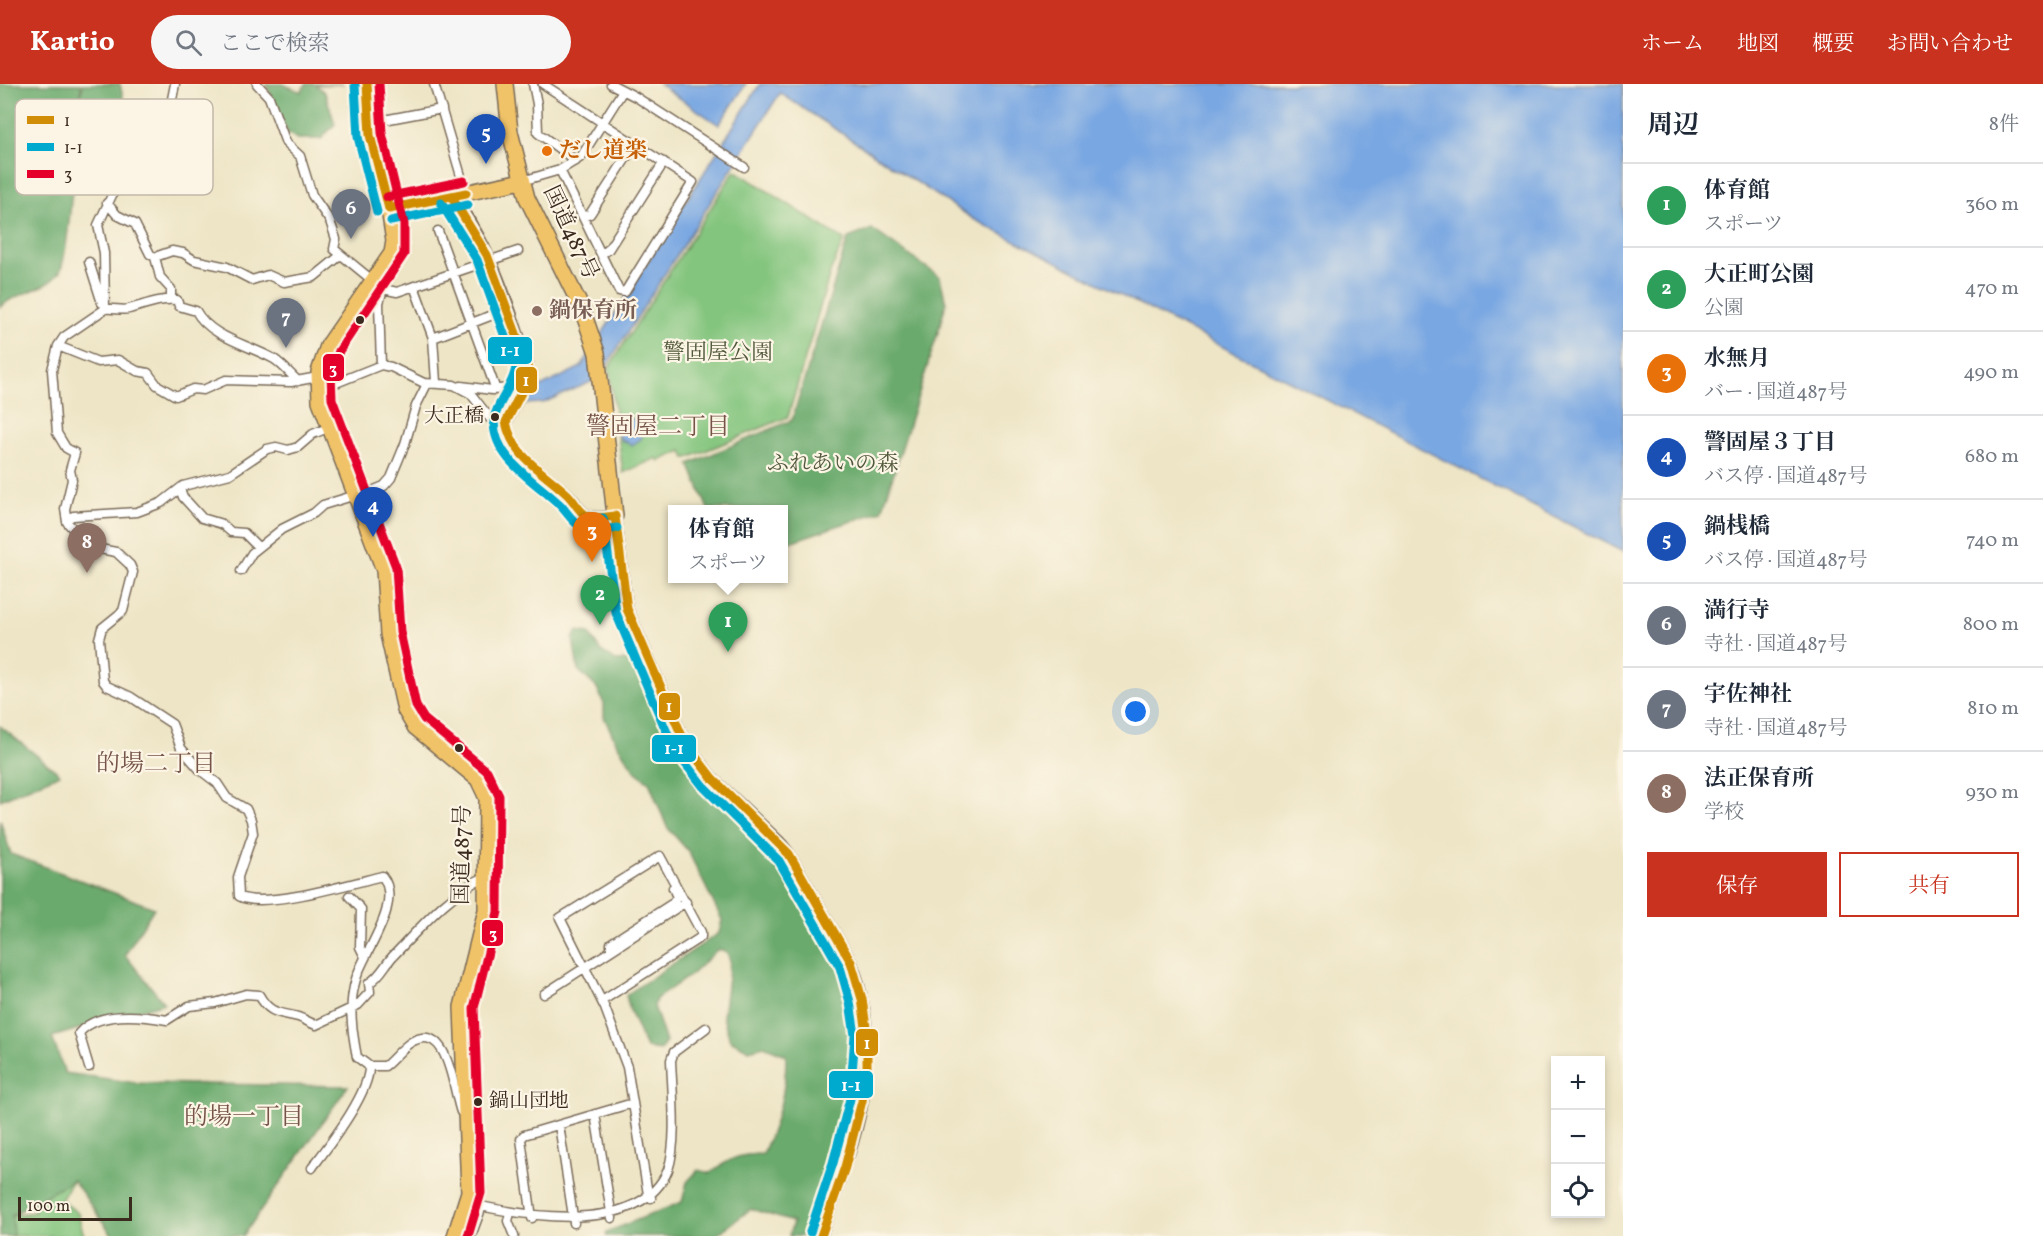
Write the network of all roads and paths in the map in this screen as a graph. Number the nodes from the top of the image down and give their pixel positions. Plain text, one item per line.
1 (175, 84) edge
2 (257, 84) edge
3 (367, 84) edge
4 (434, 84) edge
5 (505, 84) edge
6 (533, 84) edge
7 (543, 84) edge
8 (611, 84) edge
9 (622, 92) junction
10 (172, 99) edge
11 (441, 109) junction
12 (368, 123) junction
13 (602, 123) junction
14 (635, 144) junction
15 (576, 161) junction
16 (664, 162) junction
17 (741, 165) dead end
18 (560, 170) junction
19 (522, 181) junction
20 (459, 194) junction
21 (112, 195) edge
22 (107, 203) junction
23 (389, 209) junction
24 (583, 217) junction
25 (438, 231) dead end
26 (518, 251) dead end
27 (601, 254) junction
28 (341, 255) junction
29 (154, 256) junction
30 (489, 260) junction
31 (90, 262) dead end
32 (452, 273) junction
33 (379, 285) junction
34 (414, 286) junction
35 (171, 299) junction
36 (104, 306) junction
37 (508, 309) junction
38 (471, 323) junction
39 (433, 338) junction
40 (58, 346) junction
41 (381, 365) junction
42 (318, 378) junction
43 (298, 381) junction
44 (432, 383) junction
45 (454, 385) junction
46 (524, 386) junction
47 (496, 390) junction
48 (330, 427) junction
49 (507, 430) junction
50 (180, 489) junction
51 (356, 496) junction
52 (615, 516) junction
53 (67, 519) junction
54 (258, 548) junction
55 (241, 571) dead end
56 (666, 862) junction
57 (487, 876) junction
58 (349, 896) dead end
59 (686, 902) junction
60 (611, 950) junction
61 (365, 957) junction
62 (585, 966) junction
63 (544, 994) dead end
64 (602, 1001) junction
65 (351, 1008) junction
66 (706, 1028) dead end
67 (369, 1066) junction
68 (89, 1067) dead end
69 (633, 1103) junction
70 (595, 1114) junction
71 (559, 1125) junction
72 (466, 1126) junction
73 (312, 1168) dead end
74 (651, 1198) junction
75 (475, 1204) junction
76 (510, 1213) junction
77 (532, 1218) junction
78 (612, 1218) junction
79 (574, 1223) junction
80 (455, 1236) edge
81 (471, 1236) edge
82 (514, 1236) edge
83 (821, 1236) edge

1 - 10 street
2 - 28 street
3 - 12 street
4 - 11 street
5 - 19 highway, 国道487号
6 - 15 street
7 - 13 street
8 - 9 street
9 - 13 street
9 - 17 street
11 - 12 street
11 - 20 street
12 - 23 street
13 - 14 street
13 - 15 street
14 - 16 street
14 - 24 street
15 - 18 street
16 - 27 street
16 - 27 street
18 - 19 street
18 - 24 street
19 - 20 highway, 国道487号
19 - 52 highway, 国道487号
20 - 23 highway, 国道487号
20 - 30 street
21 - 22 street
22 - 29 street
22 - 36 street
23 - 33 highway, 国道487号
24 - 27 street
25 - 32 street
26 - 30 street
28 - 29 street
28 - 33 street
29 - 35 street
30 - 32 street
30 - 37 street
31 - 36 street
32 - 34 street
32 - 38 street
33 - 34 street
33 - 41 street
33 - 42 highway, 国道487号
34 - 39 street
35 - 36 street
35 - 43 street
36 - 40 street
37 - 38 street
37 - 46 street
38 - 39 street
38 - 47 street
39 - 44 street
40 - 43 street
40 - 53 street
41 - 42 street
41 - 44 street
42 - 43 street
42 - 48 highway, 国道487号
44 - 45 street
44 - 51 street
45 - 47 street
45 - 49 street
46 - 47 street
46 - 49 street
48 - 50 street
48 - 51 highway, 国道487号
49 - 52 street
50 - 53 street
50 - 54 street
51 - 54 street
51 - 57 highway, 国道487号
52 - 83 street
53 - 61 street
54 - 55 street
56 - 59 street
56 - 60 street
56 - 62 street
57 - 65 street
57 - 72 highway, 国道487号
58 - 61 street
59 - 60 street
59 - 64 street
60 - 62 street
61 - 65 street
62 - 63 street
62 - 64 street
64 - 69 street
65 - 67 street
65 - 68 street
66 - 74 street
67 - 72 street
67 - 73 street
69 - 70 street
69 - 74 street
70 - 71 street
70 - 78 street
71 - 77 street
71 - 79 street
72 - 75 highway, 国道487号
74 - 78 street
75 - 76 street
75 - 80 highway, 国道487号
75 - 81 street
76 - 77 street
76 - 82 street
77 - 79 street
78 - 79 street

